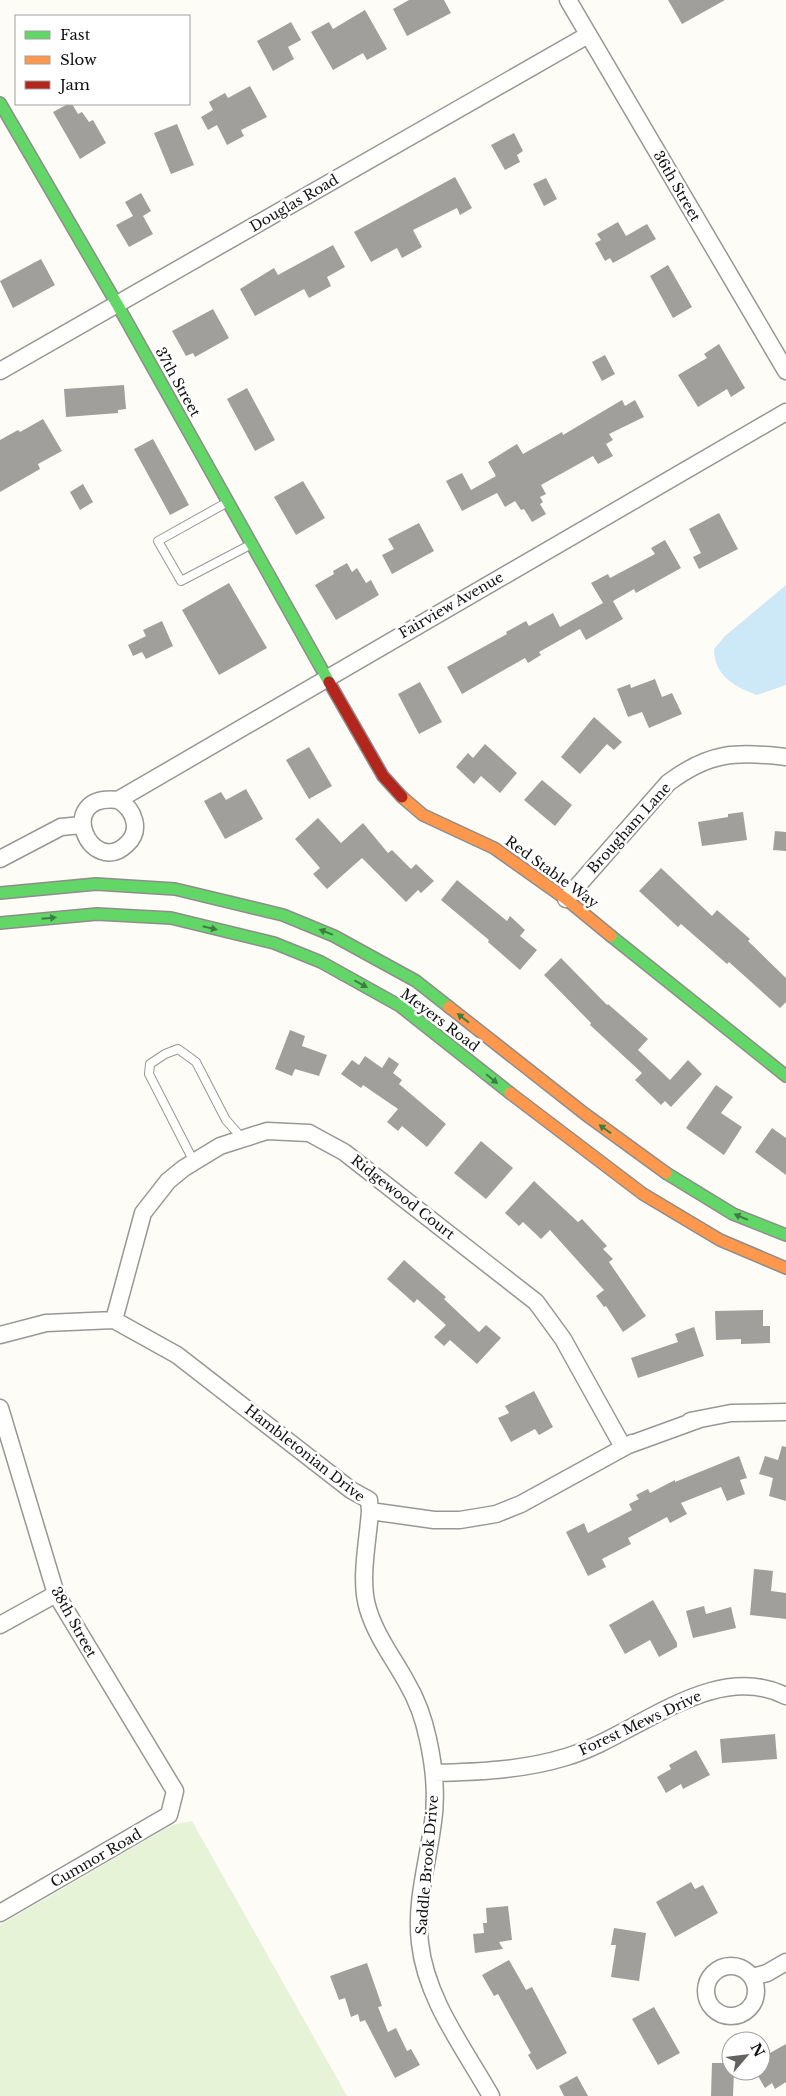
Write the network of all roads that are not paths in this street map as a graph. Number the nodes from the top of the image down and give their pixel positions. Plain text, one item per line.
1 (568, 0) edge
2 (588, 35) junction
3 (0, 103) edge
4 (118, 304) junction
5 (0, 371) edge
6 (786, 371) edge
7 (786, 412) edge
8 (228, 502) junction
9 (252, 544) junction
10 (326, 678) junction
11 (786, 757) edge
12 (118, 800) junction
13 (82, 826) junction
14 (0, 859) edge
15 (0, 893) edge
16 (566, 899) junction
17 (0, 923) edge
18 (786, 1076) edge
19 (242, 1138) junction
20 (194, 1162) junction
21 (786, 1235) edge
22 (786, 1268) edge
23 (114, 1320) junction
24 (0, 1335) edge
25 (0, 1408) edge
26 (786, 1412) edge
27 (622, 1447) junction
28 (370, 1511) junction
29 (56, 1594) junction
30 (0, 1625) edge
31 (786, 1696) edge
32 (434, 1774) junction
33 (175, 1791) joint
34 (0, 1913) edge
35 (786, 1962) edge
36 (753, 1977) dead end
37 (491, 2096) edge

1 - 2 street, 36th Street
2 - 4 street, Douglas Road
2 - 6 street, 36th Street
3 - 4 street, 37th Street
4 - 5 street, Douglas Road
4 - 8 street, 37th Street
7 - 10 street, Fairview Avenue
8 - 9 street, 37th Street
8 - 9 lane
9 - 10 street, 37th Street
10 - 12 street, Fairview Avenue
10 - 16 street, Red Stable Way
11 - 16 street, Brougham Lane
12 - 13 street, Fairview Avenue
12 - 13 street
13 - 14 street
21 -> 15 street, Meyers Road
16 - 18 street, Red Stable Way
17 -> 22 street, Meyers Road
19 - 20 street, Ridgewood Court
19 - 20 lane
19 - 27 street, Ridgewood Court
20 - 23 street, Ridgewood Court
23 - 24 street
23 - 28 street, Hambletonian Drive
25 - 29 street, 38th Street
26 - 27 street
27 - 28 street, Hambletonian Drive
28 - 32 street, Saddle Brook Drive
29 - 30 street
29 - 33 street, 38th Street
31 - 32 street, Forest Mews Drive
32 - 37 street, Saddle Brook Drive
33 - 34 street, Cumnor Road
35 - 36 street

